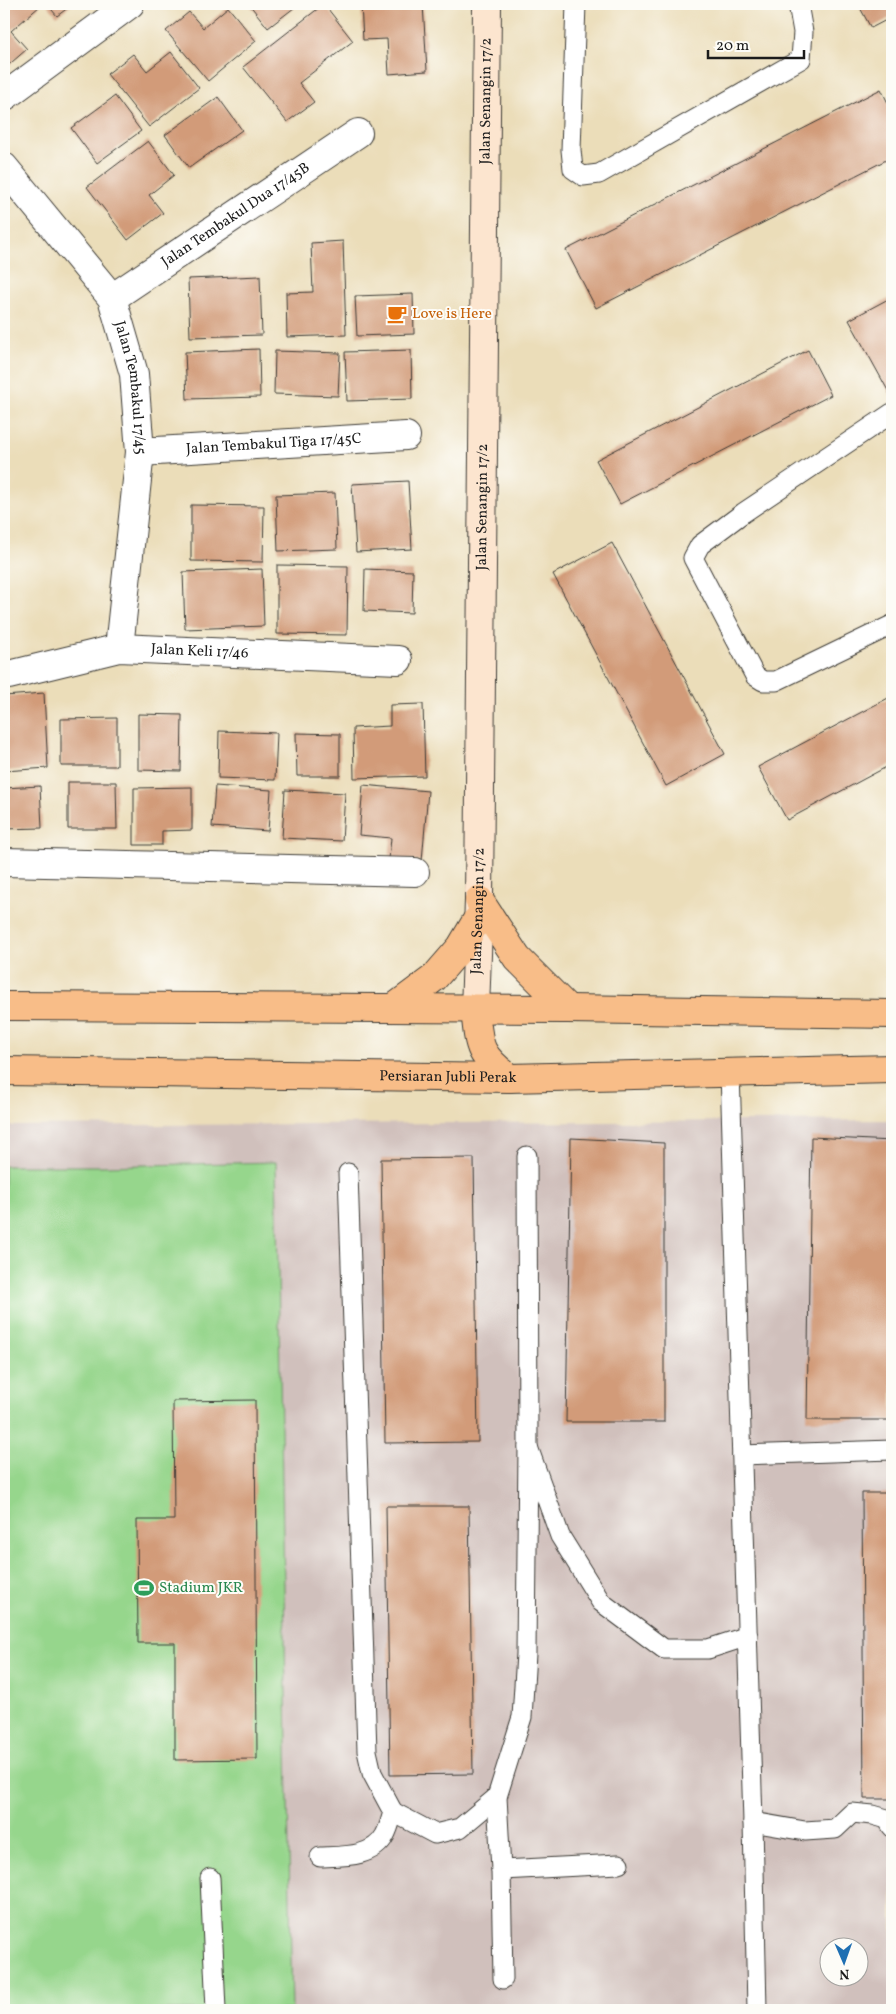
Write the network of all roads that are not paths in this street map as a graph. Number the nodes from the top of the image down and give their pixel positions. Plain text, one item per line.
1 (130, 4) edge
2 (487, 4) edge
3 (576, 4) edge
4 (798, 4) edge
5 (4, 97) edge
6 (358, 133) dead end
7 (4, 167) edge
8 (112, 298) junction
9 (892, 414) edge
10 (406, 436) dead end
11 (140, 452) junction
12 (892, 625) edge
13 (119, 648) junction
14 (398, 660) dead end
15 (4, 675) edge
16 (4, 862) edge
17 (415, 872) dead end
18 (478, 910) junction
19 (4, 1006) edge
20 (395, 1007) junction
21 (568, 1008) junction
22 (474, 1009) junction
23 (892, 1014) edge
24 (892, 1069) edge
25 (4, 1071) edge
26 (730, 1072) junction
27 (509, 1078) junction
28 (526, 1156) dead end
29 (348, 1173) dead end
30 (528, 1447) junction
31 (892, 1450) edge
32 (742, 1455) junction
33 (748, 1636) junction
34 (497, 1797) junction
35 (393, 1812) junction
36 (753, 1822) junction
37 (892, 1827) edge
38 (320, 1858) dead end
39 (619, 1864) dead end
40 (501, 1870) junction
41 (210, 1878) dead end
42 (503, 1979) dead end
43 (216, 2010) edge
44 (757, 2010) edge

1 - 5 street
2 - 18 street, Jalan Senangin 17/2
3 - 4 lane
6 - 8 street, Jalan Tembakul Dua 17/45B
7 - 8 street, Jalan Tembakul 17/45
8 - 11 street, Jalan Tembakul 17/45
9 - 12 lane
10 - 11 street, Jalan Tembakul Tiga 17/45C
11 - 13 street, Jalan Tembakul 17/45
13 - 14 street, Jalan Keli 17/46
13 - 15 street, Jalan Keli 17/46
16 - 17 street
18 - 20 main road
18 - 21 main road
18 - 22 street, Jalan Senangin 17/2
19 - 20 main road
20 - 22 main road
21 - 22 main road
21 - 23 main road
22 - 27 main road
24 - 26 main road, Persiaran Jubli Perak
25 - 27 main road, Persiaran Jubli Perak
26 - 27 main road, Persiaran Jubli Perak
26 - 32 lane
28 - 30 lane
29 - 35 lane
30 - 33 lane
30 - 34 lane
31 - 32 lane
32 - 33 lane
33 - 36 lane
34 - 35 lane
34 - 40 lane
35 - 38 lane
36 - 37 lane
36 - 44 lane
39 - 40 lane
40 - 42 lane
41 - 43 lane

